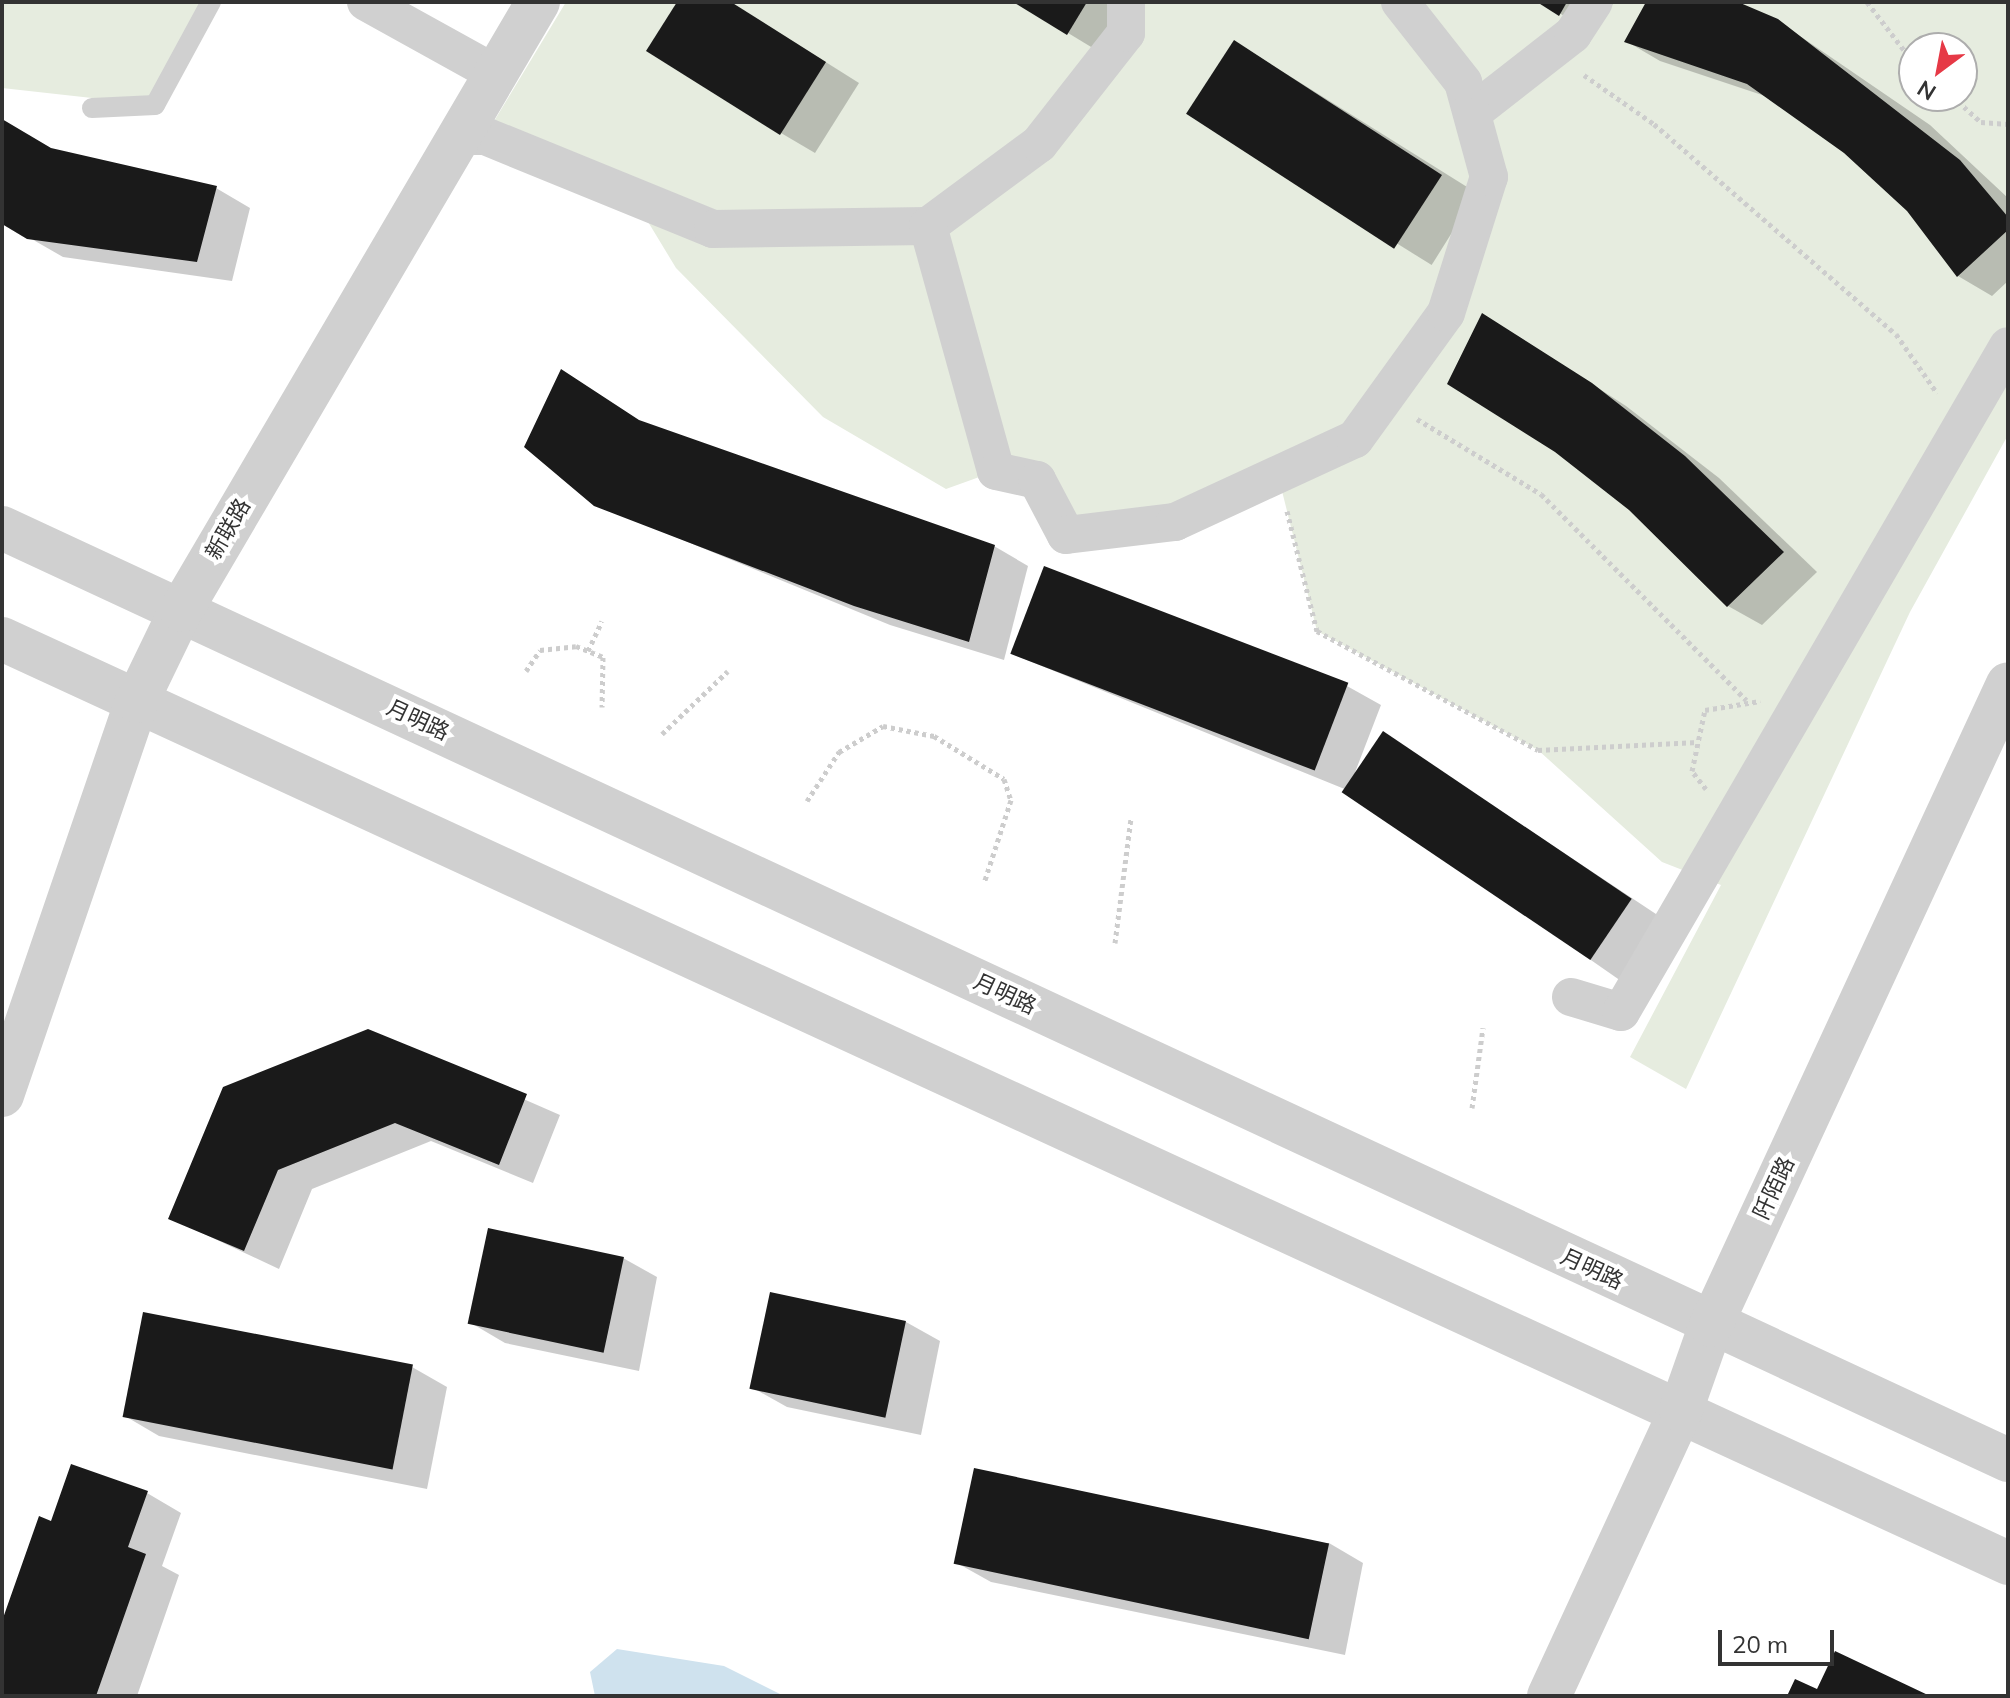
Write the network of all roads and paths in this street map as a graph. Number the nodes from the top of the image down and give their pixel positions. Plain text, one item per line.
1 (211, 2) edge
2 (366, 2) edge
3 (538, 2) edge
4 (1126, 2) edge
5 (1400, 2) edge
6 (1594, 2) edge
7 (1867, 2) edge
8 (1898, 42) edge
9 (1550, 52) junction
10 (496, 74) junction
11 (92, 108) dead end
12 (1970, 112) edge
13 (1472, 113) junction
14 (2008, 124) edge
15 (458, 136) junction
16 (928, 226) junction
17 (2008, 346) edge
18 (1384, 399) junction
19 (1960, 427) junction
20 (1278, 475) junction
21 (2, 528) edge
22 (181, 610) junction
23 (602, 621) dead end
24 (2, 639) edge
25 (588, 651) junction
26 (526, 671) dead end
27 (728, 671) dead end
28 (2008, 684) edge
29 (1746, 700) junction
30 (137, 701) junction
31 (1796, 706) junction
32 (602, 707) dead end
33 (662, 734) dead end
34 (1698, 742) junction
35 (807, 801) dead end
36 (1131, 818) dead end
37 (1730, 818) junction
38 (984, 883) dead end
39 (1115, 943) dead end
40 (1571, 997) dead end
41 (1483, 1028) dead end
42 (2, 1095) edge
43 (1472, 1108) dead end
44 (1711, 1325) junction
45 (1681, 1410) junction
46 (2008, 1460) edge
47 (2008, 1563) edge
48 (1549, 1696) edge

1 - 11 lane
2 - 10 street
3 - 10 street, 新联路
4 - 16 street
5 - 13 street
6 - 9 street
7 - 8 path
9 - 13 street
9 - 19 path
10 - 15 street, 新联路
12 - 14 path
13 - 18 street
15 - 16 street
15 - 22 street, 新联路
16 - 20 street
17 - 19 street
18 - 20 street
18 - 29 path
19 - 31 street
20 - 34 path
21 - 22 street, 月明路
22 - 30 street, 新联路
22 - 44 street, 月明路
23 - 25 path
24 - 30 street
25 - 26 path
25 - 32 path
27 - 33 path
28 - 44 street, 阡陌路
29 - 31 path
29 - 34 path
30 - 42 street, 新联路
30 - 45 street
31 - 37 street
34 - 37 path
35 - 38 path
36 - 39 path
37 - 40 street
41 - 43 path
44 - 45 street, 阡陌路
44 - 46 street, 月明路
45 - 47 street
45 - 48 street, 阡陌路

